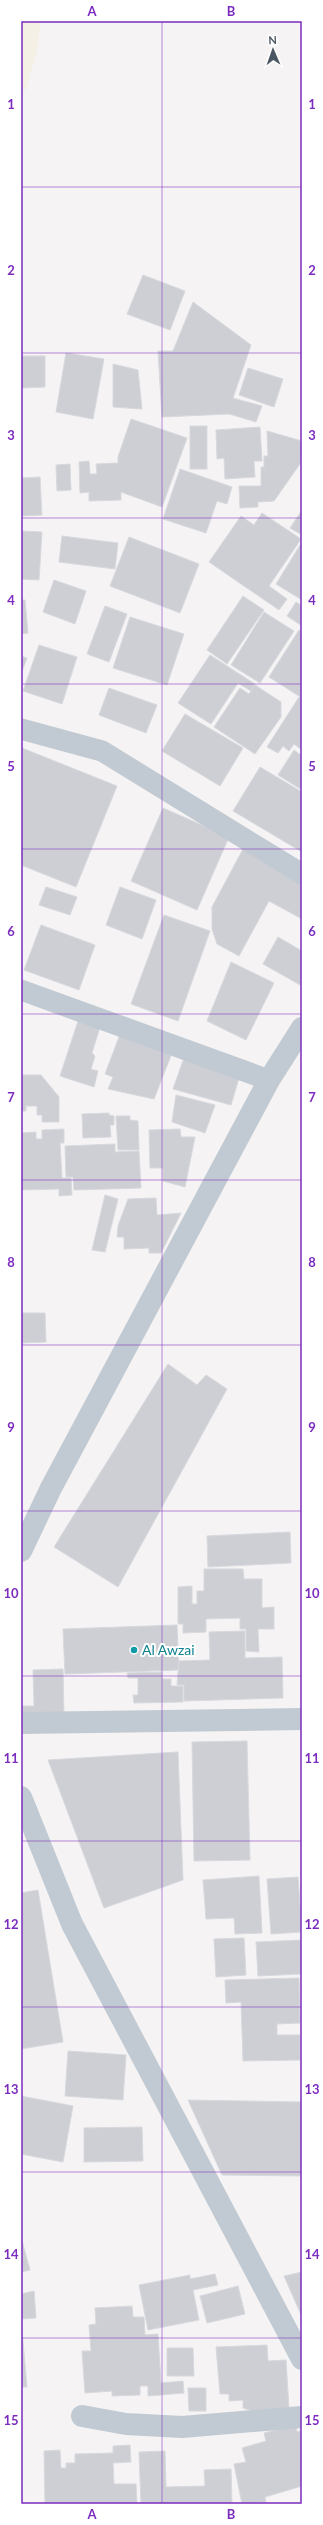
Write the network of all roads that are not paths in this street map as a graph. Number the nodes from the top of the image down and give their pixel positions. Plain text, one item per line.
1 (21, 729) edge
2 (302, 874) edge
3 (21, 990) edge
4 (302, 1028) edge
5 (269, 1080) junction
6 (21, 1551) edge
7 (302, 1719) edge
8 (21, 1722) edge
9 (21, 1797) edge
10 (302, 2359) edge
11 (82, 2416) dead end
12 (302, 2417) edge

1 - 2 lane
3 - 5 lane
4 - 5 street
5 - 6 street
7 - 8 street
9 - 10 street
11 - 12 street

